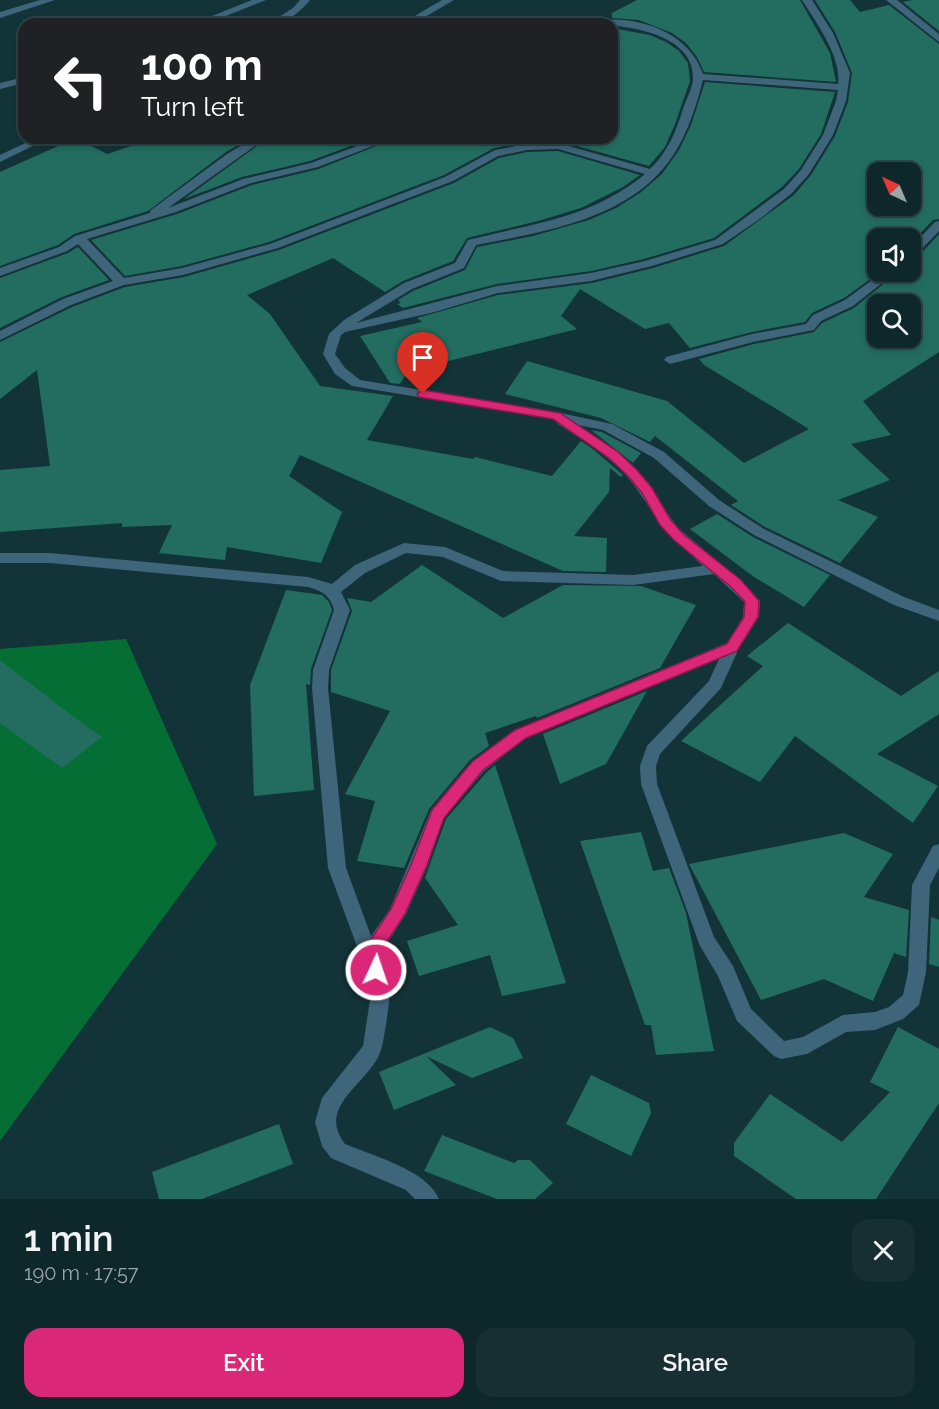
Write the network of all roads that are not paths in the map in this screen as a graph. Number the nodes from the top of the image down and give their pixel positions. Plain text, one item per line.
1 (50, 0) edge
2 (261, 0) edge
3 (305, 0) edge
4 (449, 0) edge
5 (807, 0) edge
6 (891, 0) edge
7 (0, 15) edge
8 (213, 18) edge
9 (283, 18) edge
10 (417, 18) edge
11 (618, 24) edge
12 (939, 39) edge
13 (699, 77) junction
14 (18, 82) edge
15 (0, 86) edge
16 (842, 87) junction
17 (31, 144) edge
18 (252, 144) edge
19 (372, 144) edge
20 (0, 159) edge
21 (652, 173) junction
22 (147, 217) junction
23 (939, 224) edge
24 (79, 238) junction
25 (921, 243) edge
26 (0, 272) edge
27 (121, 282) junction
28 (877, 282) edge
29 (339, 331) junction
30 (0, 336) edge
31 (670, 360) dead end
32 (556, 416) junction
33 (0, 558) edge
34 (715, 569) junction
35 (333, 591) junction
36 (939, 616) edge
37 (732, 647) junction
38 (939, 851) edge
39 (370, 953) junction
40 (429, 1199) edge

1 - 7 street
2 - 8 street
3 - 9 street
4 - 10 street
5 - 16 street
6 - 12 street
11 - 13 street
13 - 16 street
13 - 21 street
14 - 15 street
16 - 29 street
17 - 20 street
18 - 22 street
19 - 22 street
21 - 27 street
21 - 29 street
22 - 24 street
23 - 25 street
24 - 26 street
24 - 27 street
27 - 30 street
28 - 31 street
29 - 32 street
32 - 34 street
32 - 36 street
33 - 35 street
34 - 35 street
34 - 37 street
35 - 39 street
37 - 38 street
37 - 39 street
39 - 40 street

